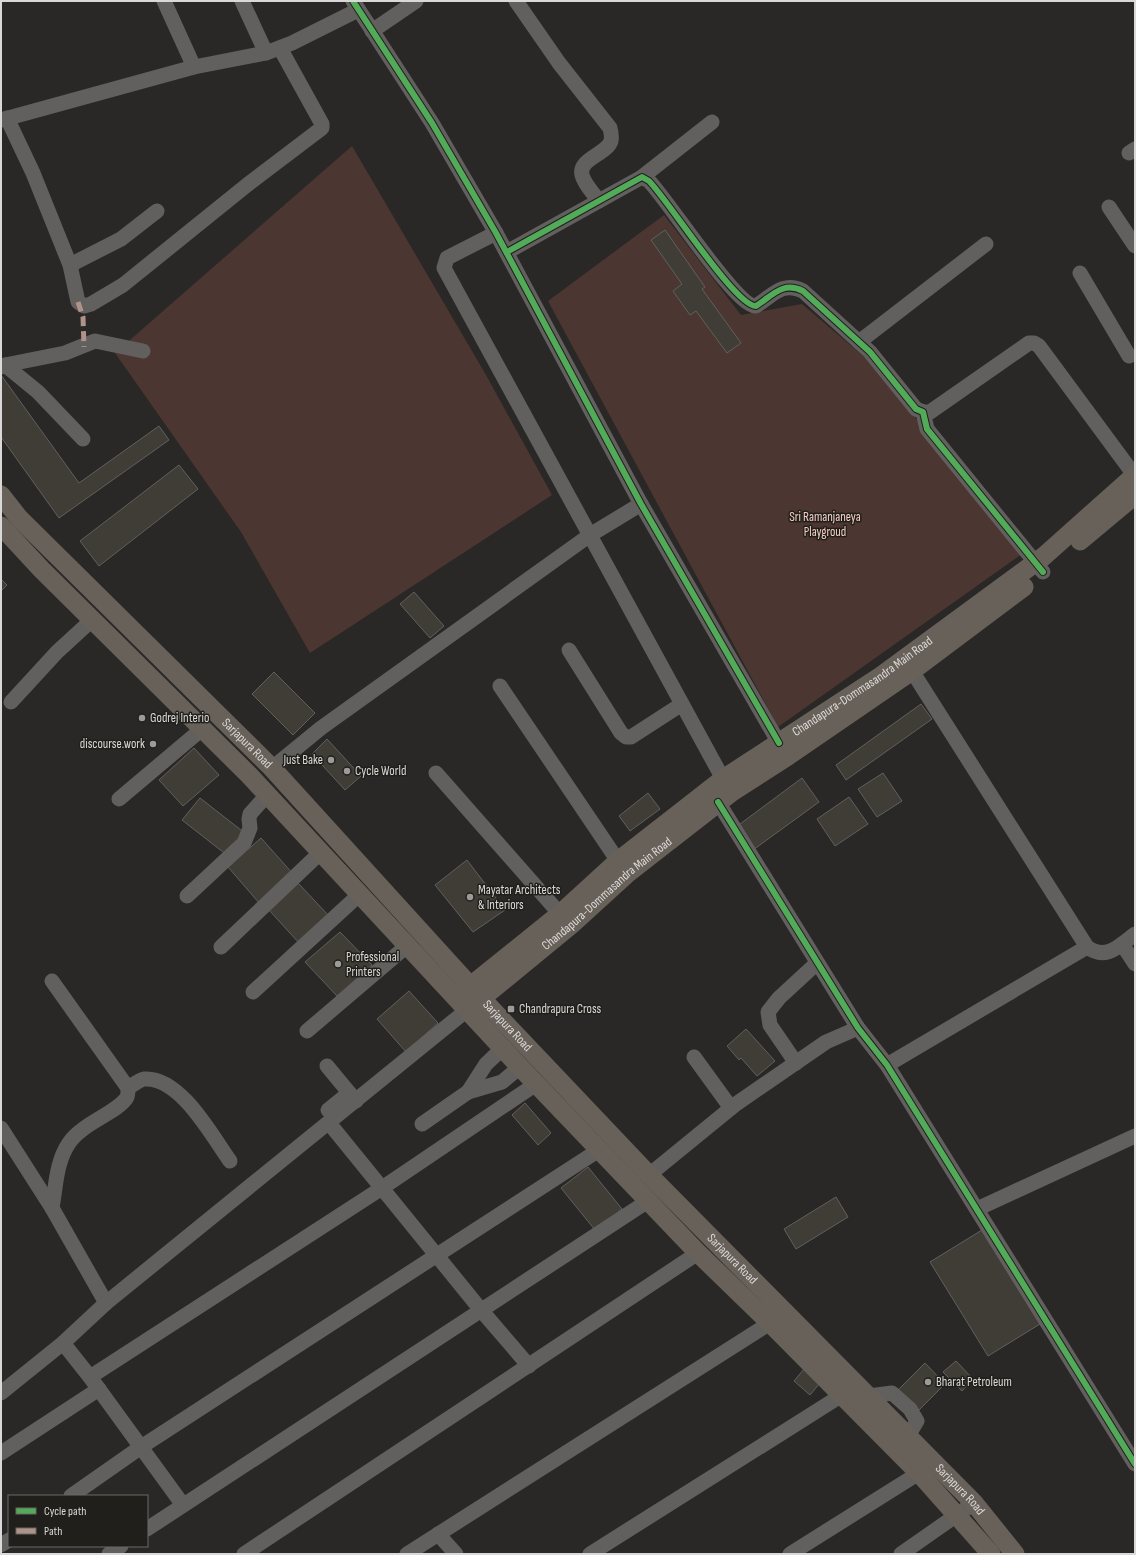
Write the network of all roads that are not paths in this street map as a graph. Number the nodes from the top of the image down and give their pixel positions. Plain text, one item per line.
1 (164, 1) edge
2 (242, 1) edge
3 (416, 1) edge
4 (516, 1) edge
5 (355, 6) edge
6 (372, 31) junction
7 (273, 50) junction
8 (194, 67) junction
9 (4, 119) edge
10 (712, 122) dead end
11 (642, 177) junction
12 (599, 201) junction
13 (1109, 207) dead end
14 (157, 211) dead end
15 (496, 233) junction
16 (986, 244) dead end
17 (1135, 246) edge
18 (507, 252) junction
19 (70, 265) junction
20 (1080, 273) dead end
21 (860, 342) junction
22 (143, 351) dead end
23 (1133, 358) edge
24 (3, 366) edge
25 (923, 412) junction
26 (83, 439) dead end
27 (1135, 475) edge
28 (1, 495) edge
29 (1135, 495) edge
30 (641, 504) junction
31 (1, 526) edge
32 (590, 535) junction
33 (1039, 567) junction
34 (93, 619) junction
35 (570, 650) dead end
36 (912, 671) junction
37 (500, 686) dead end
38 (11, 702) dead end
39 (682, 704) junction
40 (202, 729) junction
41 (779, 743) junction
42 (272, 768) junction
43 (436, 773) dead end
44 (723, 779) junction
45 (267, 795) junction
46 (119, 799) dead end
47 (718, 802) junction
48 (321, 852) junction
49 (618, 861) junction
50 (360, 894) junction
51 (187, 896) dead end
52 (560, 914) junction
53 (1135, 934) edge
54 (1122, 944) junction
55 (408, 945) junction
56 (221, 947) dead end
57 (1087, 948) junction
58 (817, 963) junction
59 (1135, 964) edge
60 (52, 981) dead end
61 (476, 991) junction
62 (253, 992) dead end
63 (462, 1004) junction
64 (858, 1028) junction
65 (307, 1031) dead end
66 (502, 1049) junction
67 (694, 1057) dead end
68 (796, 1063) junction
69 (887, 1065) junction
70 (327, 1066) dead end
71 (520, 1067) junction
72 (536, 1084) junction
73 (128, 1088) junction
74 (468, 1092) junction
75 (352, 1097) junction
76 (731, 1108) junction
77 (328, 1116) junction
78 (422, 1124) dead end
79 (1, 1128) edge
80 (1135, 1136) edge
81 (600, 1150) junction
82 (230, 1161) dead end
83 (649, 1175) junction
84 (382, 1188) junction
85 (648, 1201) junction
86 (52, 1208) junction
87 (977, 1209) junction
88 (698, 1253) junction
89 (436, 1255) junction
90 (106, 1304) junction
91 (480, 1310) junction
92 (770, 1323) junction
93 (63, 1343) junction
94 (529, 1366) junction
95 (90, 1376) junction
96 (99, 1389) junction
97 (856, 1392) junction
98 (1, 1393) edge
99 (141, 1447) junction
100 (1, 1453) edge
101 (1135, 1464) edge
102 (919, 1473) junction
103 (72, 1495) edge
104 (974, 1503) junction
105 (183, 1505) junction
106 (956, 1515) junction
107 (148, 1528) edge
108 (438, 1534) junction
109 (1, 1547) edge
110 (120, 1547) edge
111 (5, 1554) edge
112 (109, 1554) edge
113 (244, 1554) edge
114 (407, 1554) edge
115 (456, 1554) edge
116 (590, 1554) edge
117 (790, 1554) edge
118 (901, 1554) edge
119 (991, 1554) edge
120 (1015, 1554) edge

1 - 8 street
2 - 7 street
3 - 6 street
4 - 12 street
5 - 6 street
5 - 7 street
6 - 15 street
7 - 8 street
7 - 19 street
8 - 9 street
9 - 19 street
10 - 11 street
11 - 12 street
11 - 21 street
12 - 18 street
13 - 17 street
14 - 19 street
15 - 18 street
15 - 32 street
16 - 21 street
18 - 30 street
20 - 23 street
21 - 25 street
22 - 24 street
24 - 26 street
25 - 27 street
25 - 33 street
27 - 33 main road, Chandapura-Dommasandra Main Road
28 - 42 main road, Sarjapura Road
29 - 33 main road, Chandapura-Dommasandra Main Road
30 - 32 street
30 - 41 street
31 - 34 main road, Sarjapura Road
32 - 39 street
32 - 42 street
33 - 36 main road, Chandapura-Dommasandra Main Road
33 - 41 main road, Chandapura-Dommasandra Main Road
34 - 38 street
34 - 40 main road, Sarjapura Road
35 - 39 street
36 - 47 main road, Chandapura-Dommasandra Main Road
36 - 57 street
37 - 49 street
39 - 44 street
40 - 45 main road, Sarjapura Road
40 - 46 street
41 - 44 main road, Chandapura-Dommasandra Main Road
42 - 61 main road, Sarjapura Road
43 - 52 street
44 - 49 main road, Chandapura-Dommasandra Main Road
45 - 48 main road, Sarjapura Road
45 - 51 street
47 - 58 street
47 - 61 main road, Chandapura-Dommasandra Main Road
48 - 50 main road, Sarjapura Road
48 - 56 street
49 - 52 main road, Chandapura-Dommasandra Main Road
50 - 55 main road, Sarjapura Road
50 - 62 street
52 - 61 main road, Chandapura-Dommasandra Main Road
53 - 54 street
54 - 57 street
54 - 59 street
55 - 63 main road, Sarjapura Road
55 - 65 street
57 - 69 street
58 - 64 street
58 - 68 street
60 - 73 street
61 - 63 main road, Chandapura-Dommasandra Main Road
61 - 83 main road, Sarjapura Road
63 - 66 main road, Sarjapura Road
63 - 75 street
64 - 68 street
64 - 69 street
66 - 71 main road, Sarjapura Road
66 - 74 street
67 - 76 street
68 - 76 street
69 - 87 street
70 - 75 street
71 - 72 main road, Sarjapura Road
71 - 74 street
72 - 81 main road, Sarjapura Road
72 - 84 street
73 - 82 street
73 - 86 street
74 - 78 street
75 - 77 street
76 - 83 street
77 - 84 street
77 - 90 street
79 - 86 street
80 - 87 street
81 - 85 main road, Sarjapura Road
81 - 89 street
83 - 97 main road, Sarjapura Road
84 - 89 street
84 - 95 street
85 - 88 main road, Sarjapura Road
85 - 91 street
86 - 90 street
87 - 101 street
88 - 92 main road, Sarjapura Road
88 - 94 street
89 - 91 street
89 - 99 street
90 - 93 street
91 - 94 street
91 - 105 street
92 - 97 main road, Sarjapura Road
92 - 108 street
93 - 95 street
93 - 98 street
94 - 113 street
95 - 96 street
96 - 99 street
96 - 100 street
97 - 102 main road, Sarjapura Road
97 - 104 main road, Sarjapura Road
97 - 116 street
99 - 103 street
99 - 105 street
102 - 106 main road, Sarjapura Road
102 - 117 street
104 - 106 street
104 - 120 main road, Sarjapura Road
105 - 107 street
106 - 118 street
106 - 119 main road, Sarjapura Road
108 - 114 street
108 - 115 street
109 - 111 street
110 - 112 street

